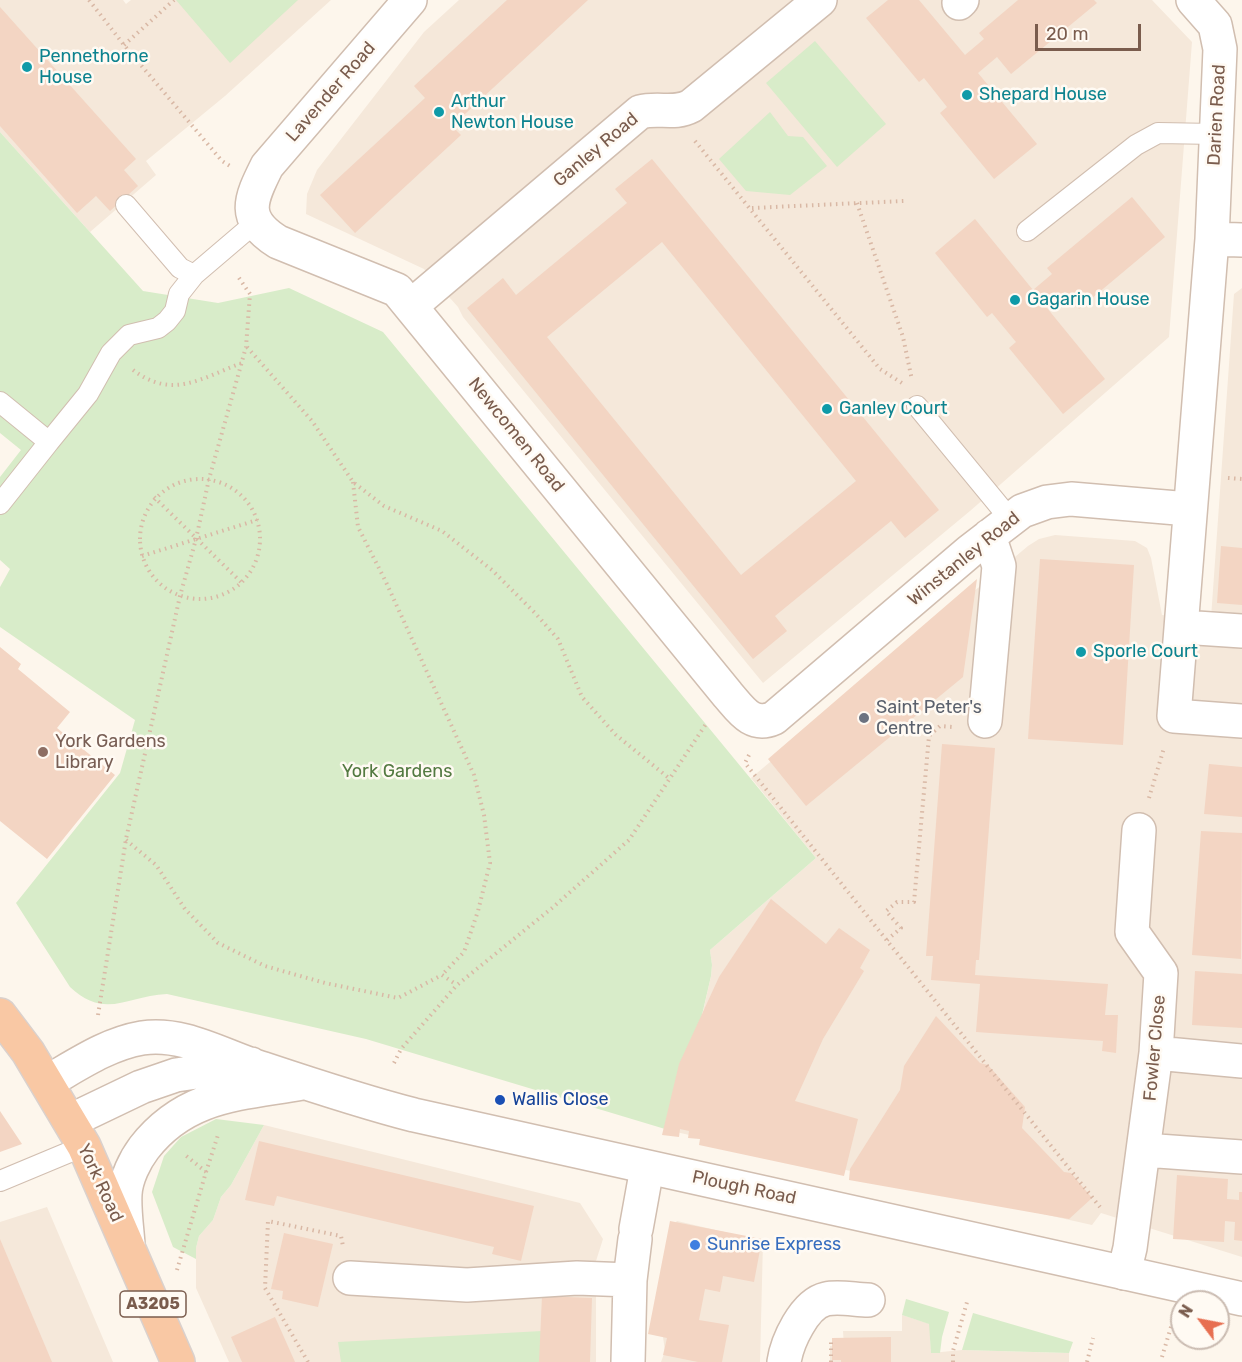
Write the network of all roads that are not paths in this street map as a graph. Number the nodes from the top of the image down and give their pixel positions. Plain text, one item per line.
1 (410, 0) edge
2 (820, 0) edge
3 (1193, 0) edge
4 (1216, 134) junction
5 (126, 204) dead end
6 (255, 223) junction
7 (1027, 231) dead end
8 (1227, 240) edge
9 (194, 275) junction
10 (411, 306) junction
11 (916, 399) road end
12 (0, 402) edge
13 (49, 442) junction
14 (0, 504) edge
15 (1189, 509) junction
16 (1000, 528) junction
17 (1182, 627) junction
18 (1242, 631) edge
19 (985, 721) road end
20 (1242, 721) edge
21 (764, 722) joint
22 (1139, 830) road end
23 (0, 1015) edge
24 (1156, 1053) junction
25 (1242, 1061) edge
26 (251, 1064) junction
27 (47, 1082) junction
28 (307, 1083) junction
29 (77, 1133) junction
30 (1144, 1150) junction
31 (1242, 1158) edge
32 (647, 1168) junction
33 (0, 1181) edge
34 (128, 1245) junction
35 (1124, 1273) junction
36 (350, 1278) road end
37 (630, 1280) junction
38 (1242, 1299) edge
39 (868, 1300) dead end
40 (178, 1362) edge
41 (628, 1362) edge
42 (784, 1362) edge

1 - 6 street, Lavender Road
2 - 10 street, Ganley Road
3 - 4 street, Darien Road
4 - 7 lane
4 - 8 street, Darien Road
5 - 9 lane
6 - 9 lane
6 - 10 street, Newcomen Road
8 - 15 street
9 - 13 lane
10 - 21 street, Newcomen Road
11 - 16 lane
12 - 13 lane
13 - 14 lane
15 - 16 street, Winstanley Road
15 - 17 street
16 - 19 street
16 - 21 street, Winstanley Road
17 - 18 street
17 - 20 street
22 - 24 street, Fowler Close
23 - 27 highway, York Road / A3205
24 - 25 street
24 - 30 street, Fowler Close
26 - 27 street, Plough Road
26 - 28 street, Plough Road
26 - 29 street, Plough Road
27 - 29 highway, York Road / A3205
28 - 32 street, Plough Road
28 - 34 street
29 - 33 lane
29 - 34 highway, York Road / A3205
30 - 31 street
30 - 35 street, Fowler Close
32 - 35 street, Plough Road
32 - 37 street
34 - 40 highway, York Road / A3205
35 - 38 street, Plough Road
36 - 37 street
37 - 41 street
39 - 42 street

